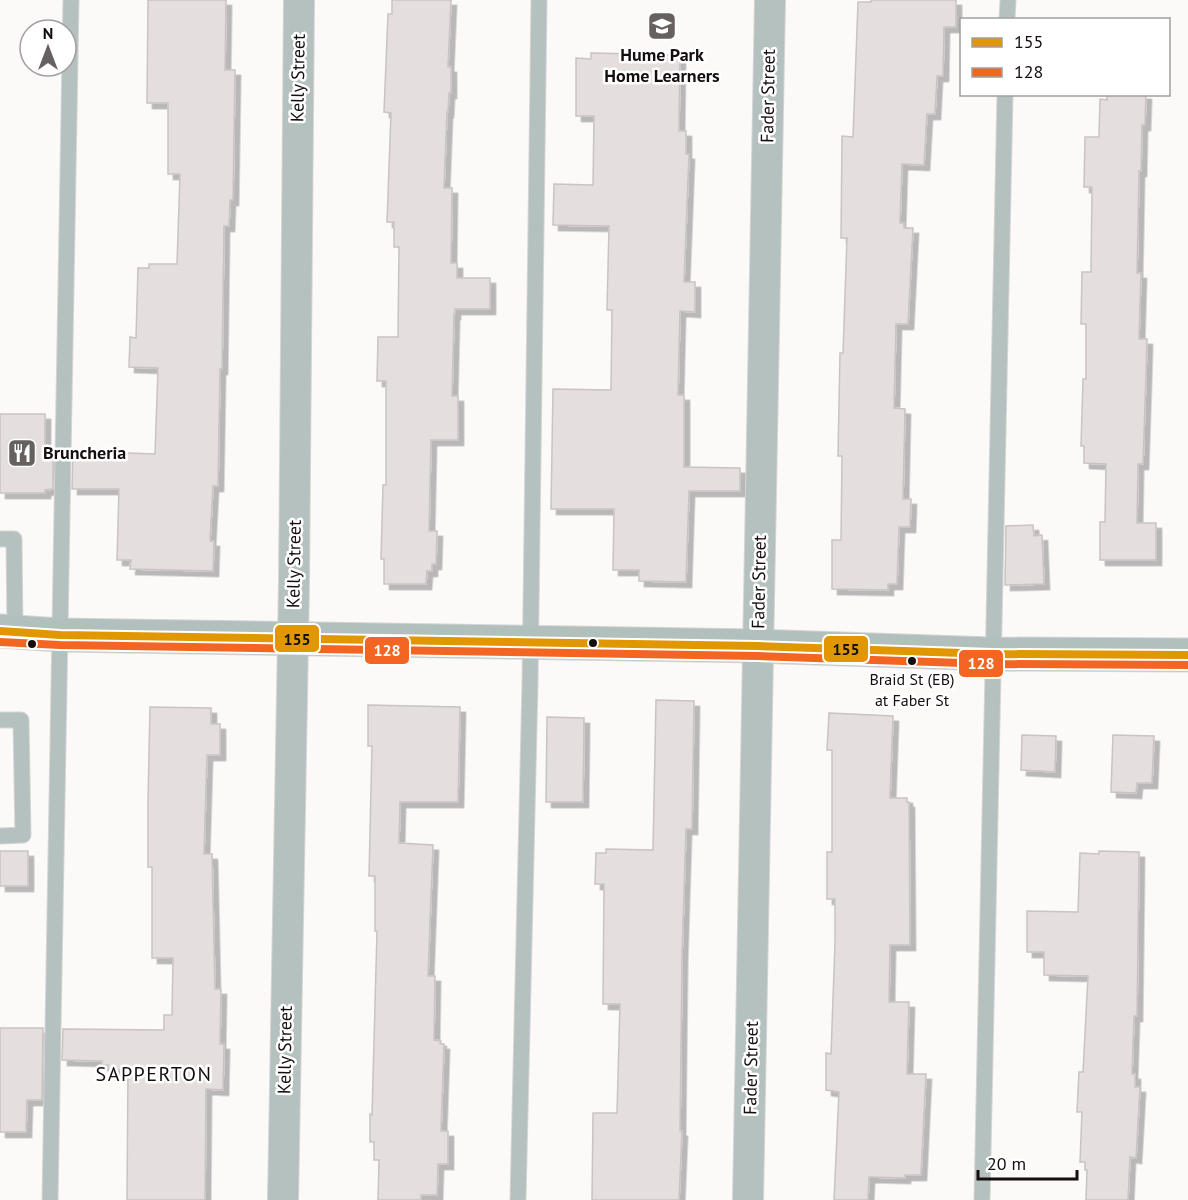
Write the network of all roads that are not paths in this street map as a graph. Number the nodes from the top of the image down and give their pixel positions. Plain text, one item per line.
1 (71, 0) edge
2 (299, 0) edge
3 (539, 0) edge
4 (770, 0) edge
5 (1008, 0) edge
6 (1007, 18) edge
7 (1005, 96) edge
8 (0, 539) edge
9 (8, 632) edge
10 (60, 635) junction
11 (292, 640) junction
12 (531, 644) junction
13 (758, 646) junction
14 (992, 654) junction
15 (1188, 655) edge
16 (0, 720) edge
17 (0, 836) edge
18 (50, 1200) edge
19 (283, 1200) edge
20 (518, 1200) edge
21 (748, 1200) edge
22 (982, 1200) edge

1 - 10 lane
2 - 11 street, Kelly Street
3 - 12 lane
4 - 13 street, Fader Street
5 - 6 lane
7 - 14 lane
8 - 9 lane
9 - 10 main road
10 - 11 main road
10 - 18 lane
11 - 12 main road
11 - 19 street, Kelly Street
12 - 13 main road
12 - 20 lane
13 - 14 main road
13 - 21 street, Fader Street
14 - 15 main road
14 - 22 lane
16 - 17 lane

